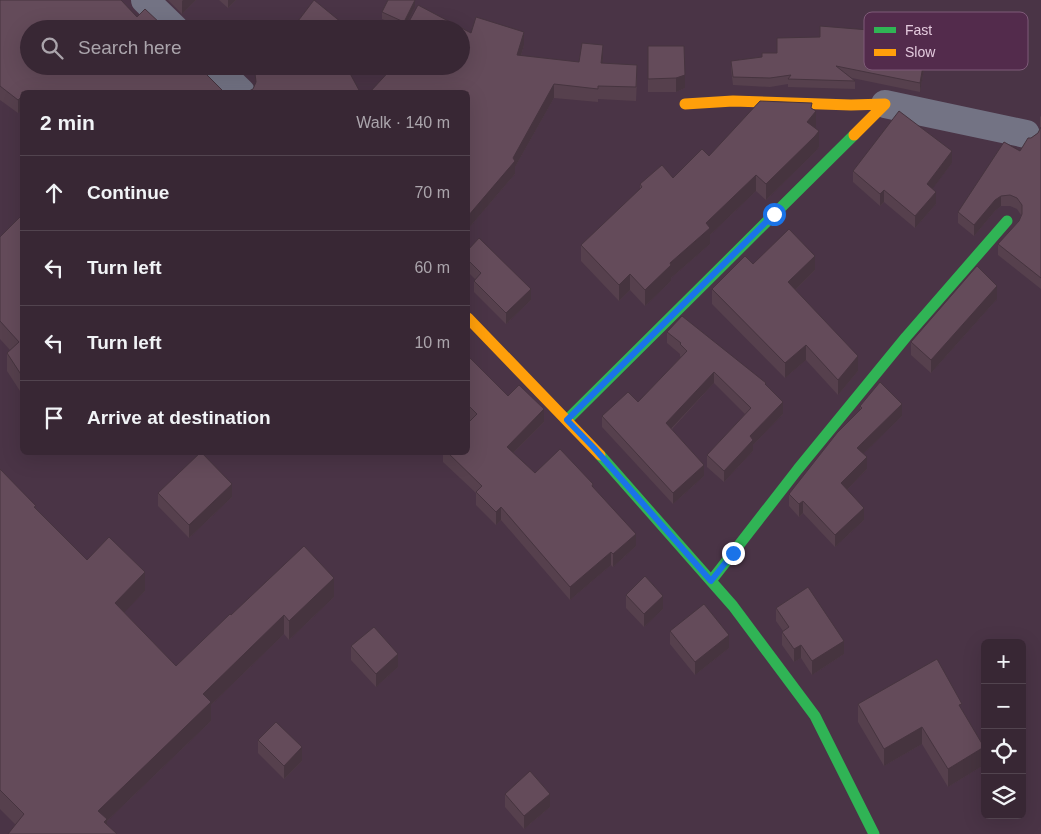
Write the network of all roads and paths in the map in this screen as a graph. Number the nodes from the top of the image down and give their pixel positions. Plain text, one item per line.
1 (145, 0) edge
2 (166, 20) edge
3 (223, 75) edge
4 (238, 90) edge
5 (685, 104) dead end
6 (885, 104) junction
7 (1026, 134) dead end
8 (1008, 221) dead end
9 (470, 320) edge
10 (567, 420) junction
11 (711, 581) junction
12 (874, 834) edge

1 - 2 street
3 - 4 street
5 - 6 street
6 - 7 street
6 - 10 street
8 - 11 street
9 - 10 street
10 - 11 street
11 - 12 street

